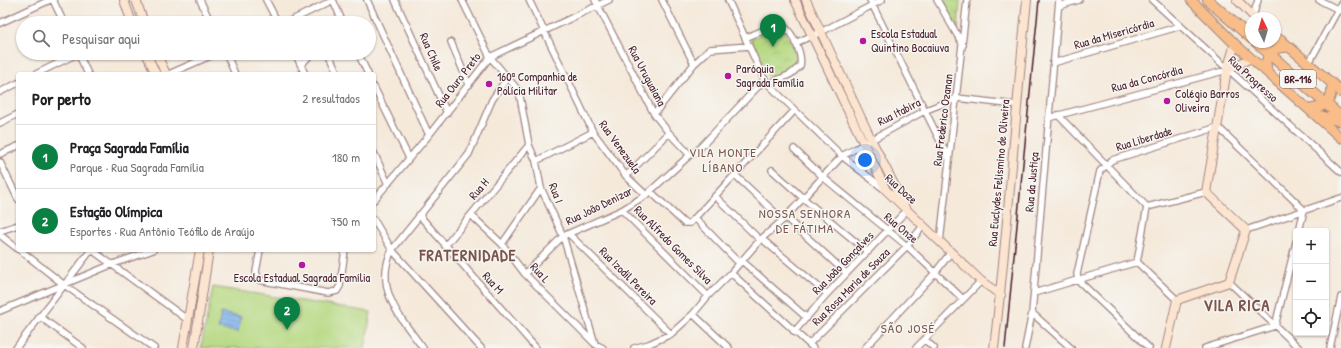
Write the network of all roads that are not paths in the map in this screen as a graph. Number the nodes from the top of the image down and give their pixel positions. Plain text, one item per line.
1 (52, 0) edge
2 (124, 0) edge
3 (136, 0) edge
4 (200, 0) edge
5 (266, 0) edge
6 (333, 0) edge
7 (367, 0) edge
8 (396, 0) edge
9 (462, 0) edge
10 (529, 0) edge
11 (609, 0) edge
12 (662, 0) edge
13 (728, 0) edge
14 (795, 0) edge
15 (806, 0) edge
16 (882, 0) edge
17 (937, 0) edge
18 (967, 0) edge
19 (1028, 0) edge
20 (1079, 0) edge
21 (1152, 0) edge
22 (1191, 0) edge
23 (1208, 0) edge
24 (1237, 0) edge
25 (1258, 0) edge
26 (1319, 0) edge
27 (871, 2) edge
28 (596, 3) edge
29 (1059, 3) edge
30 (1340, 8) edge
31 (1249, 12) edge
32 (1255, 12) edge
33 (60, 16) edge
34 (130, 16) edge
35 (142, 16) edge
36 (208, 16) edge
37 (274, 16) edge
38 (300, 16) edge
39 (340, 16) edge
40 (374, 16) edge
41 (376, 20) edge
42 (1, 22) edge
43 (1181, 26) junction
44 (544, 31) junction
45 (821, 32) junction
46 (1245, 32) edge
47 (813, 36) junction
48 (746, 38) junction
49 (1281, 41) edge
50 (451, 42) dead end
51 (795, 43) junction
52 (1234, 44) junction
53 (963, 45) junction
54 (749, 46) junction
55 (1262, 48) edge
56 (1278, 48) edge
57 (1269, 54) junction
58 (490, 57) junction
59 (1251, 58) junction
60 (65, 60) edge
61 (82, 60) edge
62 (149, 60) edge
63 (159, 60) edge
64 (201, 60) edge
65 (229, 60) edge
66 (298, 60) edge
67 (306, 60) edge
68 (331, 60) edge
69 (361, 60) edge
70 (1053, 63) junction
71 (1309, 63) junction
72 (694, 64) junction
73 (301, 65) junction
74 (1227, 70) junction
75 (40, 72) edge
76 (87, 72) edge
77 (155, 72) edge
78 (165, 72) edge
79 (174, 72) edge
80 (234, 72) edge
81 (305, 72) edge
82 (337, 72) edge
83 (367, 72) edge
84 (1266, 72) junction
85 (507, 78) junction
86 (766, 82) junction
87 (16, 84) edge
88 (470, 85) junction
89 (1339, 90) edge
90 (376, 91) edge
91 (0, 92) edge
92 (957, 98) junction
93 (1016, 104) junction
94 (1326, 104) junction
95 (926, 110) junction
96 (794, 111) junction
97 (1313, 112) junction
98 (447, 113) junction
99 (654, 114) junction
100 (16, 115) edge
101 (1058, 115) junction
102 (1341, 117) edge
103 (1048, 118) junction
104 (1341, 121) edge
105 (0, 123) edge
106 (1218, 127) junction
107 (593, 132) junction
108 (669, 133) junction
109 (429, 135) junction
110 (1341, 138) edge
111 (871, 139) junction
112 (862, 143) junction
113 (529, 145) junction
114 (16, 147) edge
115 (794, 148) dead end
116 (0, 154) edge
117 (690, 155) junction
118 (842, 156) junction
119 (376, 157) edge
120 (409, 158) junction
121 (949, 159) junction
122 (536, 161) junction
123 (0, 162) edge
124 (1107, 166) junction
125 (772, 170) dead end
126 (1341, 172) edge
127 (735, 175) junction
128 (626, 176) junction
129 (824, 177) junction
130 (388, 184) junction
131 (541, 188) junction
132 (886, 190) junction
133 (1206, 192) junction
134 (648, 193) junction
135 (16, 195) edge
136 (715, 196) junction
137 (376, 198) edge
138 (803, 198) junction
139 (1341, 198) edge
140 (1147, 207) junction
141 (622, 210) junction
142 (907, 210) junction
143 (1304, 210) junction
144 (419, 215) junction
145 (471, 215) junction
146 (696, 219) junction
147 (784, 219) junction
148 (376, 223) edge
149 (16, 226) edge
150 (923, 226) junction
151 (1300, 228) edge
152 (1246, 230) junction
153 (0, 231) edge
154 (888, 232) junction
155 (569, 234) junction
156 (0, 235) edge
157 (563, 236) junction
158 (761, 240) junction
159 (940, 242) junction
160 (502, 244) junction
161 (445, 246) junction
162 (907, 246) junction
163 (16, 247) edge
164 (392, 250) junction
165 (23, 252) edge
166 (90, 252) edge
167 (95, 252) edge
168 (147, 252) edge
169 (200, 252) edge
170 (208, 252) edge
171 (260, 252) edge
172 (345, 252) edge
173 (868, 252) junction
174 (951, 252) junction
175 (1293, 254) edge
176 (740, 261) junction
177 (1137, 262) junction
178 (113, 264) junction
179 (732, 273) junction
180 (846, 273) junction
181 (935, 273) junction
182 (525, 274) junction
183 (1078, 280) junction
184 (982, 281) junction
185 (1229, 282) junction
186 (63, 284) junction
187 (1034, 293) junction
188 (827, 294) junction
189 (1001, 295) junction
190 (708, 296) junction
191 (1341, 297) edge
192 (963, 299) junction
193 (1177, 300) junction
194 (0, 311) edge
195 (1032, 313) junction
196 (694, 314) junction
197 (39, 316) junction
198 (807, 318) junction
199 (188, 320) junction
200 (1275, 326) junction
201 (794, 332) junction
202 (671, 334) junction
203 (924, 340) junction
204 (593, 346) edge
205 (650, 346) edge
206 (811, 346) edge
207 (16, 348) edge
208 (83, 348) edge
209 (154, 348) edge
210 (183, 348) edge
211 (194, 348) edge
212 (423, 348) edge
213 (481, 348) edge
214 (536, 348) edge
215 (603, 348) edge
216 (634, 348) edge
217 (729, 348) edge
218 (865, 348) edge
219 (916, 348) edge
220 (934, 348) edge
221 (994, 348) edge
222 (1025, 348) edge
223 (1071, 348) edge
224 (1149, 348) edge
225 (1166, 348) edge
226 (1205, 348) edge
227 (1299, 348) edge
228 (1330, 348) edge

1 - 33 street
1 - 42 street
2 - 34 street
3 - 35 street
4 - 36 street
5 - 37 street
6 - 38 street
6 - 39 street
7 - 40 street
8 - 98 street, Rua Chile
9 - 58 street, Rua I
10 - 44 street, Rua Venezuela
11 - 28 street, Rua Ouro Preto
12 - 72 street
13 - 48 street
14 - 47 street
15 - 45 street
16 - 27 street
17 - 53 street
18 - 53 street, Rua Frederico Ozanan
19 - 93 street, Rua Euclydes Felismino de Oliveira
20 - 29 street
21 - 43 street, Rua Progresso
22 - 52 main road
23 - 46 highway
24 - 31 street
25 - 32 street
26 - 30 street
27 - 45 street
27 - 95 street
28 - 44 street, Rua Ouro Preto
28 - 99 street, Rua Uruguaiana
29 - 70 street, Rua da Justiça
30 - 71 street
41 - 109 street
43 - 70 street, Rua da Misericórdia
43 - 74 street, Rua Progresso
44 - 58 street, Rua Ouro Preto
44 - 107 street, Rua Venezuela
45 - 47 street
45 - 111 street
47 - 51 street
47 - 112 street
48 - 51 street
48 - 54 street
49 - 71 main road
50 - 88 street
51 - 86 street
52 - 59 main road
52 - 74 street
53 - 92 street, Rua Frederico Ozanan
54 - 72 street
54 - 86 street
55 - 57 highway, BR-116
56 - 57 main road
57 - 84 main road
57 - 94 highway, BR-116
58 - 85 street, Rua I
58 - 88 street, Rua Ouro Preto
59 - 74 street, Rua da Concórdia
59 - 84 main road
60 - 75 street
61 - 76 street
62 - 77 street
63 - 78 street
64 - 79 street
65 - 80 street
66 - 73 street
67 - 73 street
68 - 82 street
69 - 83 street
70 - 103 street, Rua da Justiça
71 - 89 main road
72 - 99 street
73 - 81 street
74 - 101 street, Rua da Concórdia
74 - 106 street
74 - 126 street, Rua Progresso
84 - 97 main road
85 - 113 street, Rua I
85 - 144 street
86 - 96 street, Rua Doze
86 - 117 street, Rua João Denizar
87 - 91 street
88 - 98 street, Rua Ouro Preto
89 - 94 main road
90 - 120 street
92 - 93 street, Rua Itabira
92 - 95 street, Rua Itabira
92 - 121 street, Rua Frederico Ozanan
93 - 189 street, Rua Euclydes Felismino de Oliveira
94 - 97 main road
94 - 102 highway, BR-116
95 - 111 street, Rua Itabira
95 - 121 street
96 - 118 street, Rua Doze
96 - 127 street
97 - 104 highway
97 - 110 main road
98 - 109 street, Rua Ouro Preto
99 - 108 street, Rua Uruguaiana
100 - 105 street
101 - 103 street, Rua da Concórdia
101 - 124 street
103 - 187 street, Rua da Justiça
106 - 124 street, Rua Liberdade
106 - 133 street
106 - 143 street
107 - 122 street
107 - 128 street, Rua Venezuela
108 - 117 street, Rua Uruguaiana
108 - 128 street
109 - 120 street, Rua Ouro Preto
111 - 112 street, Rua Itabira
111 - 142 street
112 - 118 street, Rua Itabira
112 - 132 street
113 - 122 street, Rua I
113 - 145 street, Rua H
114 - 116 street
115 - 129 street, Rua Onze
117 - 134 street, Rua João Denizar
118 - 129 street, Rua Itabira
118 - 132 street, Rua Doze
119 - 130 street
120 - 130 street, Rua Ouro Preto
121 - 159 street, Rua Frederico Ozanan
122 - 131 street, Rua I
123 - 135 street
124 - 140 street
124 - 183 street, Rua Liberdade
125 - 138 street
127 - 136 street
127 - 147 street
128 - 134 street, Rua Venezuela
129 - 138 street, Rua Itabira
129 - 154 street, Rua Onze
130 - 137 street, Rua Ouro Preto
131 - 157 street, Rua I
131 - 160 street
132 - 142 street, Rua Doze
133 - 140 street
133 - 152 street
134 - 141 street, Rua João Denizar
134 - 146 street, Rua Venezuela
136 - 146 street
136 - 158 street
138 - 147 street, Rua Itabira
138 - 173 street
139 - 143 street
140 - 177 street
141 - 155 street, Rua João Denizar
141 - 190 street, Rua Alfredo Gomes Silva
142 - 150 street, Rua Doze
142 - 154 street, Rua João Gonçalves
143 - 151 street
143 - 152 street
144 - 161 street, Rua M
144 - 164 street
145 - 160 street, Rua L
145 - 161 street, Rua H
146 - 176 street
147 - 158 street, Rua Itabira
147 - 180 street
148 - 164 street
149 - 153 street
150 - 159 street, Rua Doze
150 - 162 street, Rua Rosa Maria de Souza
152 - 185 street
154 - 162 street, Rua Onze
154 - 173 street, Rua João Gonçalves
155 - 157 street, Rua João Denizar
155 - 202 street, Rua Izodil Pereira
156 - 163 street
157 - 182 street
157 - 204 street, Rua I
158 - 176 street, Rua Itabira
158 - 188 street
159 - 174 street, Rua Doze
160 - 182 street, Rua L
161 - 214 street, Rua M
162 - 181 street, Rua Onze
162 - 206 street, Rua Rosa Maria de Souza
164 - 212 street
164 - 213 street
165 - 186 street
166 - 186 street
167 - 178 street
168 - 178 street
169 - 199 street
170 - 211 street
171 - 172 street
173 - 180 street, Rua João Gonçalves
174 - 181 street
174 - 184 street, Rua Doze
175 - 200 street
176 - 179 street, Rua Itabira
176 - 198 street
177 - 183 street
177 - 193 street
178 - 186 street
178 - 199 street
179 - 190 street, Rua Itabira
179 - 201 street
180 - 188 street, Rua João Gonçalves
181 - 192 street, Rua Onze
181 - 218 street
182 - 204 street, Rua L
183 - 187 street
183 - 224 street
184 - 189 street, Rua Doze
184 - 192 street
185 - 193 street
185 - 200 street
186 - 194 street
186 - 197 street
186 - 209 street
187 - 195 street, Rua da Justiça
188 - 198 street, Rua João Gonçalves
189 - 221 street, Rua Euclydes Felismino de Oliveira
190 - 196 street, Rua Itabira
191 - 228 street
192 - 203 street
193 - 225 street
195 - 222 street, Rua da Justiça
195 - 223 street
196 - 202 street, Rua Itabira
196 - 217 street
197 - 207 street
197 - 208 street
198 - 201 street, Rua João Gonçalves
199 - 210 street
200 - 226 street
200 - 227 street
201 - 206 street
202 - 205 street, Rua Itabira
203 - 219 street
203 - 220 street
204 - 215 street, Rua L
205 - 216 street, Rua Itabira

